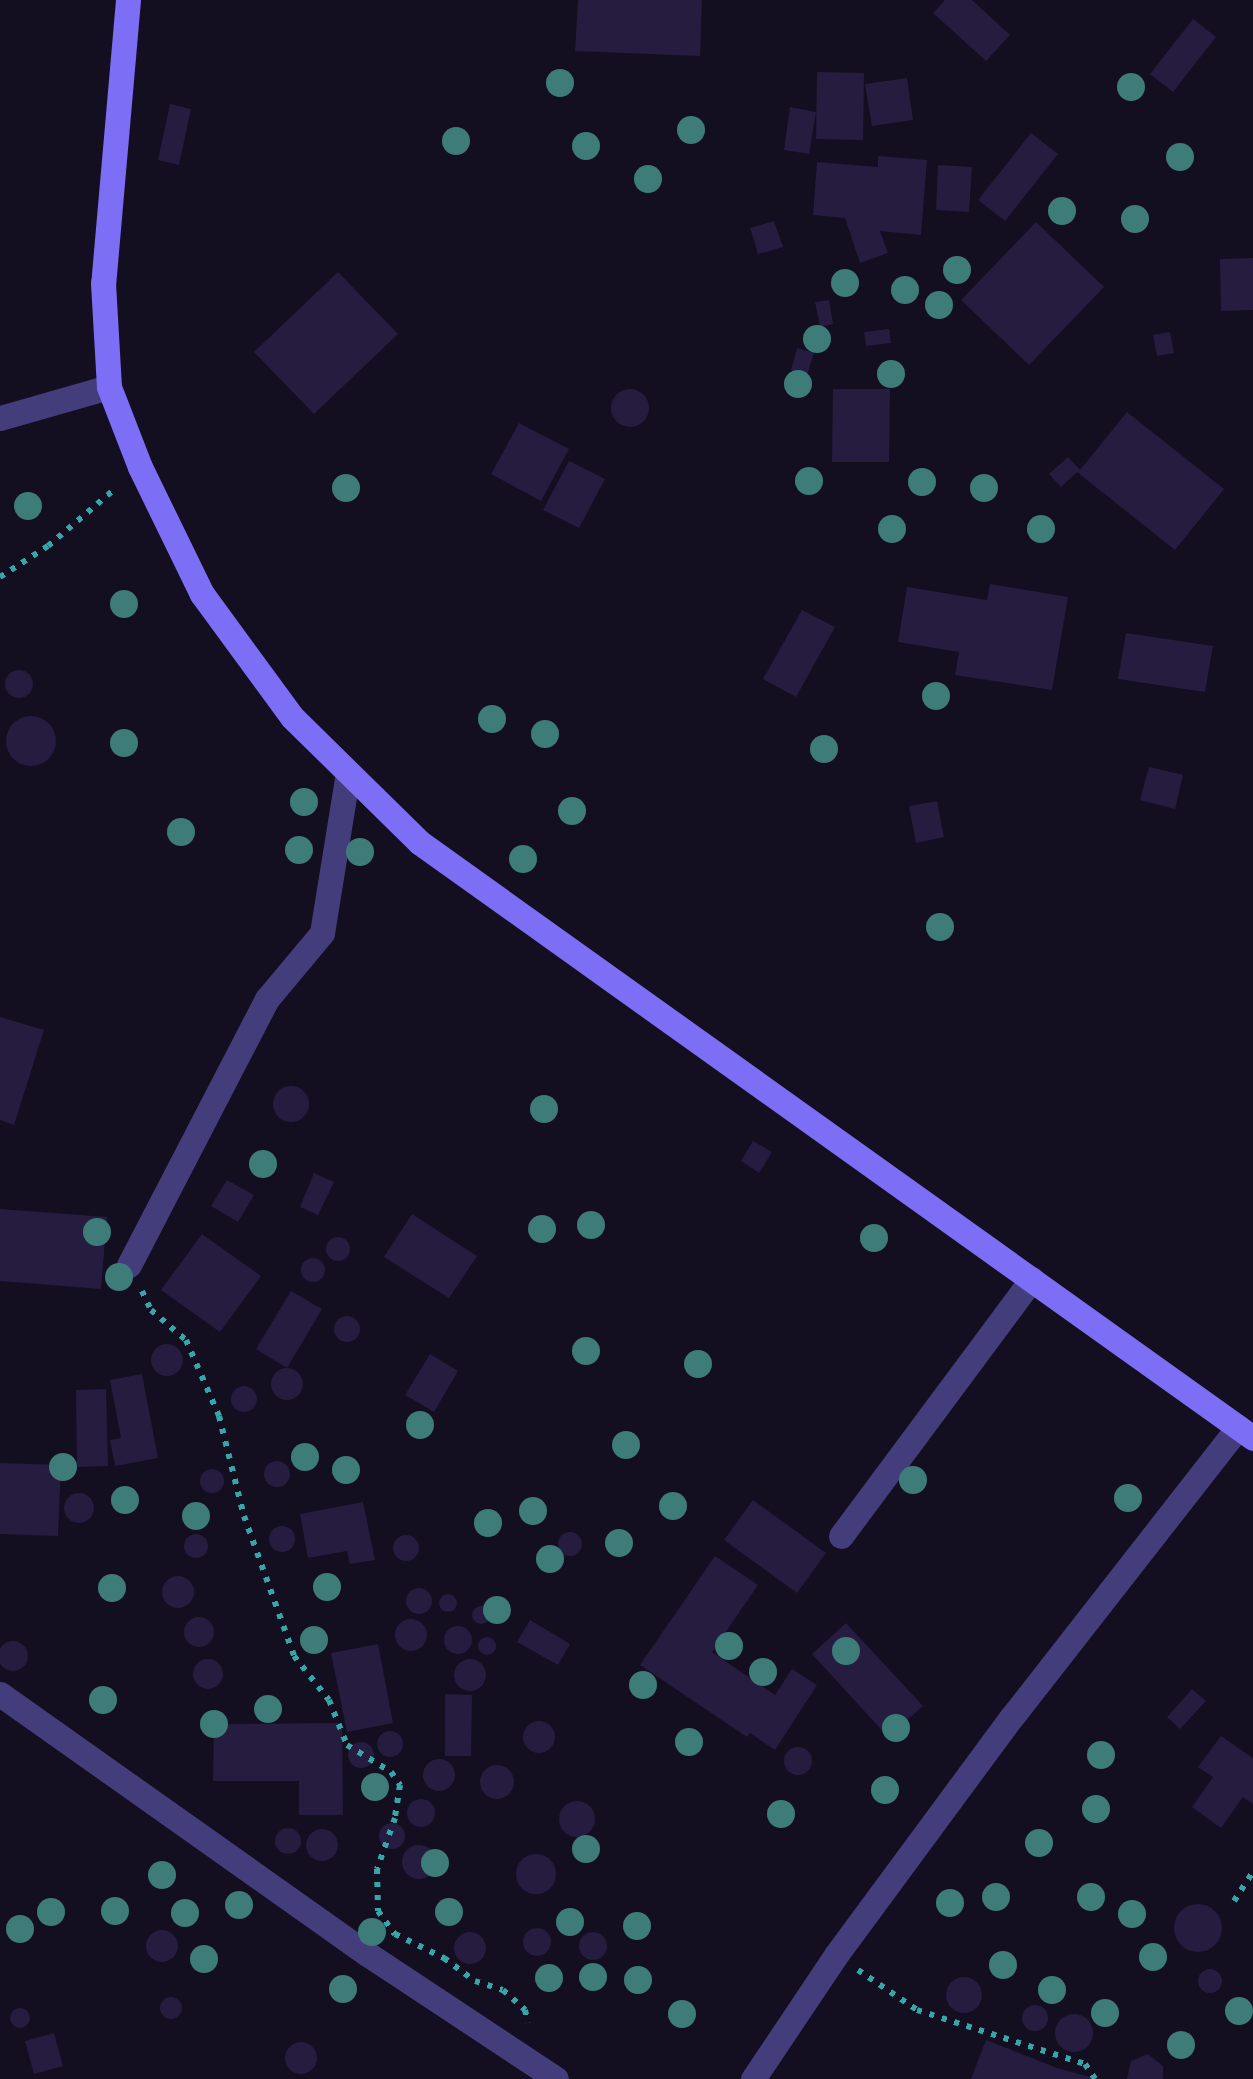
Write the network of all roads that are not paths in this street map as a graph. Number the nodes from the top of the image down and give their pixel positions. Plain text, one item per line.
1 (128, 0) edge
2 (109, 388) junction
3 (0, 418) edge
4 (348, 773) junction
5 (129, 1266) road end
6 (1032, 1279) junction
7 (1246, 1432) edge
8 (841, 1536) dead end
9 (0, 1694) edge
10 (548, 2073) edge
11 (753, 2079) edge

1 - 2 street
2 - 3 street
2 - 4 street
4 - 5 street
4 - 6 street
6 - 7 street
6 - 8 street
7 - 11 street
9 - 10 street

